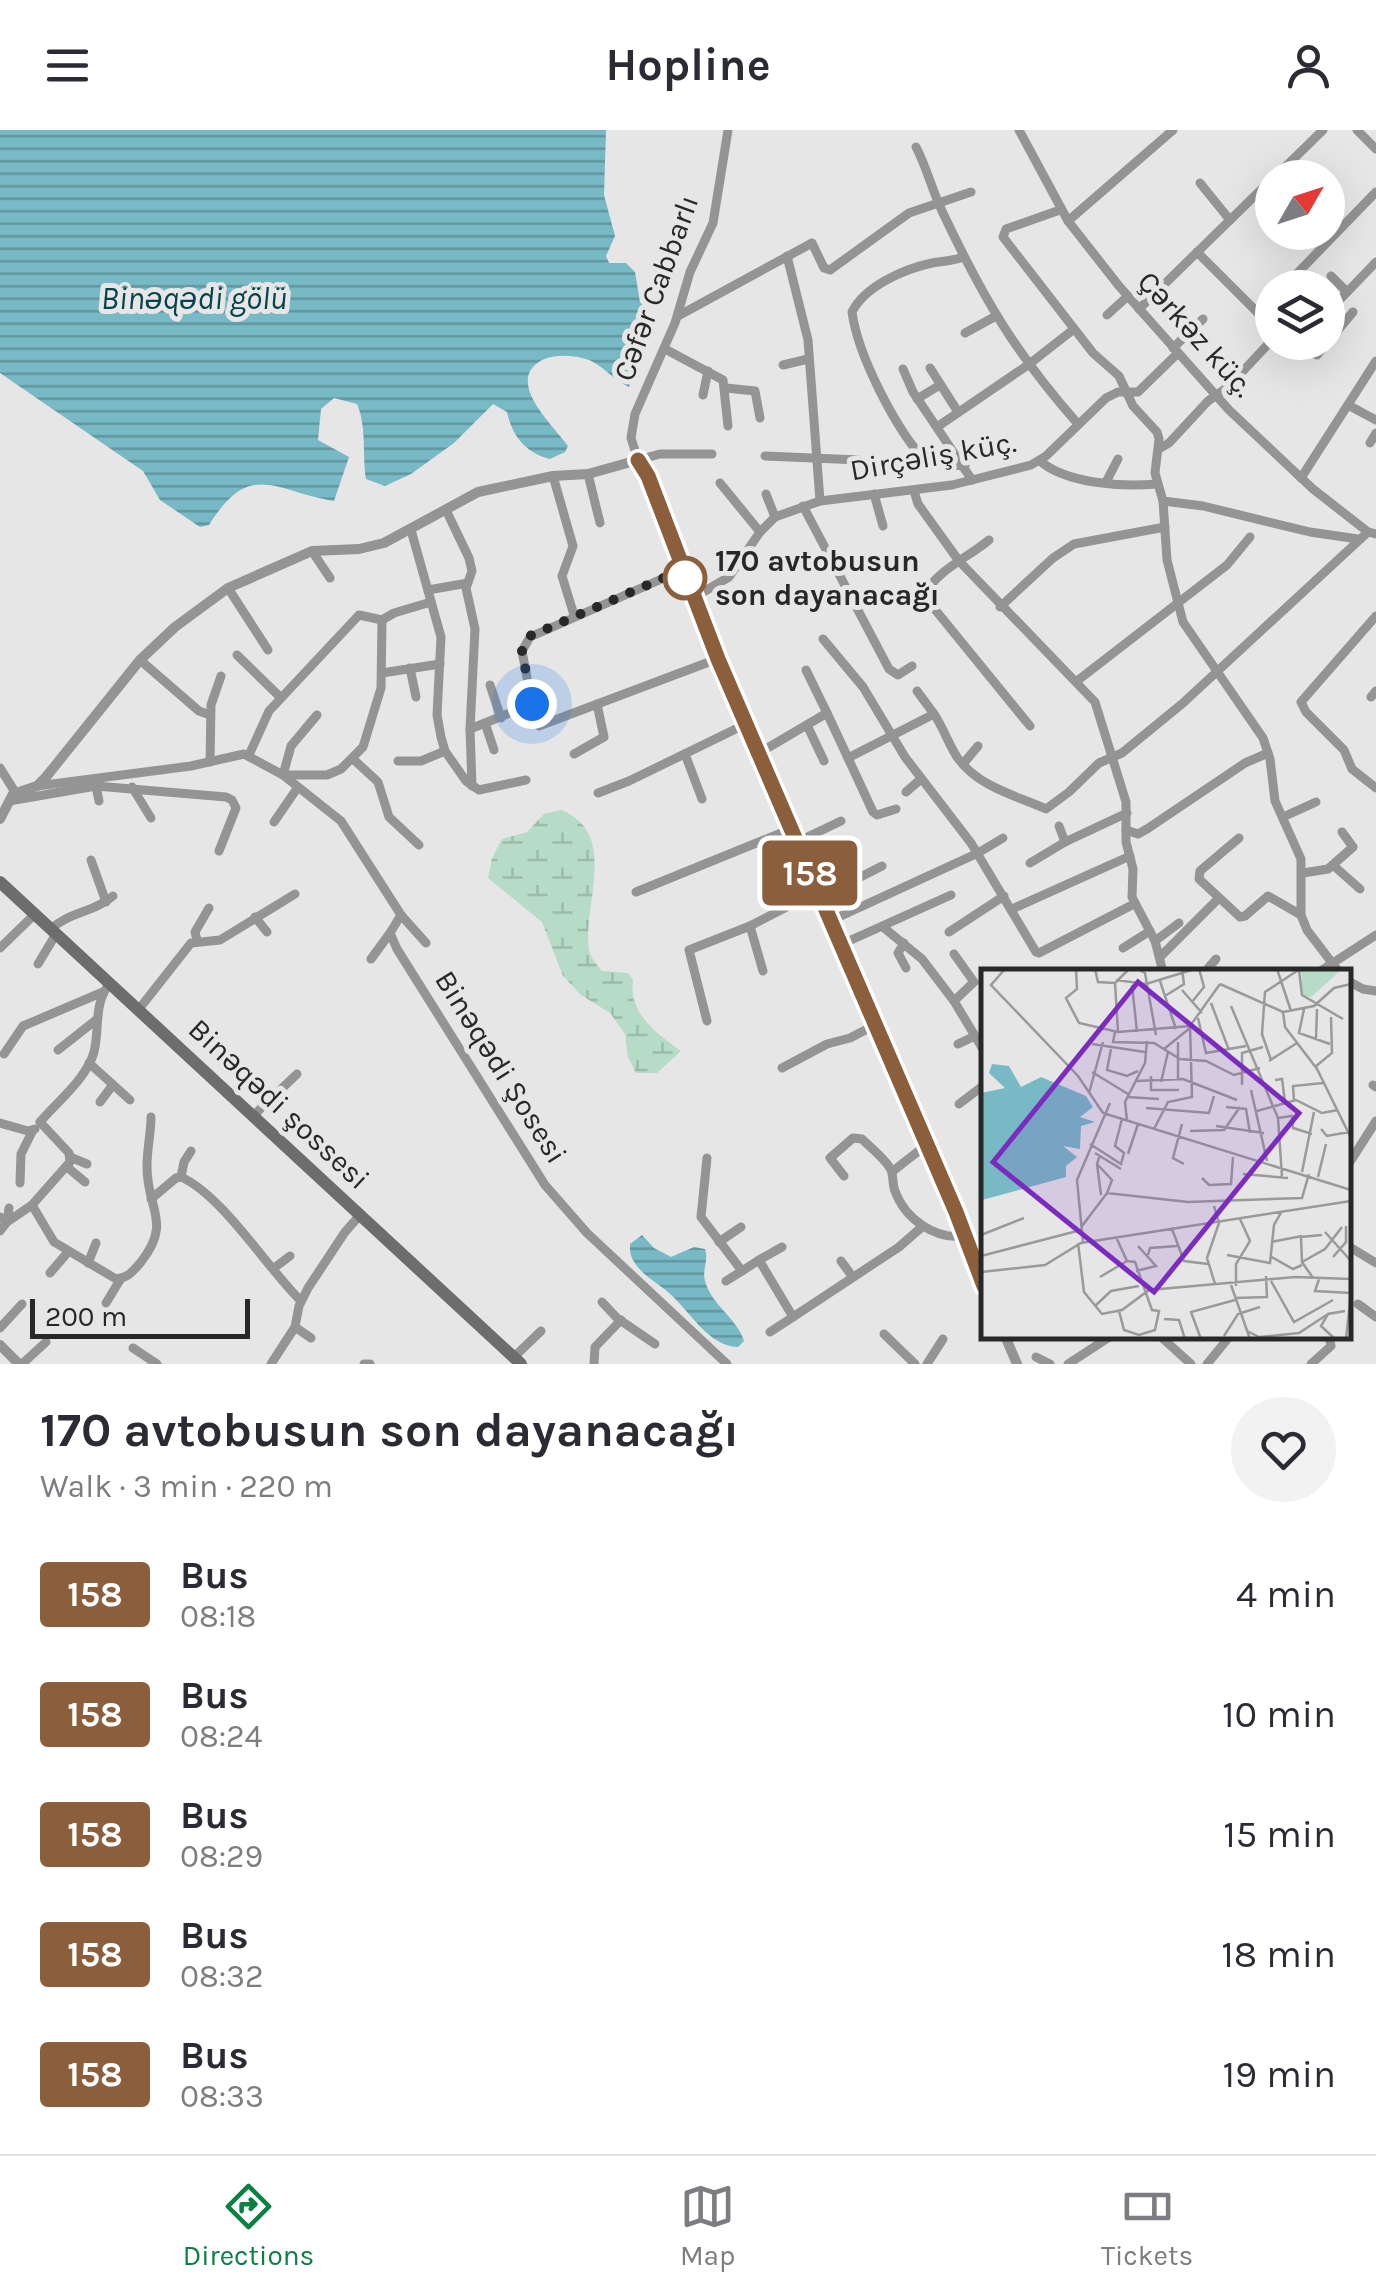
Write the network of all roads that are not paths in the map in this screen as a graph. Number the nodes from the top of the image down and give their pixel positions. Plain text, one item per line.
1 (728, 130) edge
2 (1019, 130) edge
3 (1173, 130) edge
4 (1323, 130) edge
5 (1357, 130) edge
6 (916, 147) dead end
7 (1376, 150) edge
8 (1292, 160) edge
9 (1200, 184) dead end
10 (971, 192) dead end
11 (1376, 192) edge
12 (1255, 196) edge
13 (938, 204) junction
14 (1060, 210) junction
15 (1230, 220) junction
16 (1068, 222) junction
17 (1197, 252) junction
18 (787, 256) junction
19 (964, 256) junction
20 (1376, 262) edge
21 (1300, 270) edge
22 (1347, 292) edge
23 (1128, 296) junction
24 (1140, 309) junction
25 (1255, 310) edge
26 (1353, 312) dead end
27 (1108, 315) dead end
28 (678, 316) junction
29 (996, 316) junction
30 (1203, 319) dead end
31 (1345, 322) edge
32 (1074, 329) junction
33 (965, 333) dead end
34 (664, 349) junction
35 (1176, 351) junction
36 (1255, 355) edge
37 (808, 359) junction
38 (1376, 360) edge
39 (783, 366) dead end
40 (1028, 366) junction
41 (930, 368) dead end
42 (903, 369) dead end
43 (708, 372) junction
44 (940, 385) junction
45 (726, 388) junction
46 (1127, 392) junction
47 (703, 396) dead end
48 (1216, 397) junction
49 (917, 399) junction
50 (1348, 405) junction
51 (958, 412) junction
52 (760, 418) dead end
53 (1376, 420) edge
54 (1078, 424) junction
55 (728, 426) dead end
56 (938, 427) junction
57 (1376, 433) edge
58 (1370, 443) dead end
59 (1159, 449) junction
60 (712, 454) dead end
61 (765, 456) dead end
62 (816, 458) junction
63 (1118, 459) dead end
64 (638, 460) junction
65 (860, 460) dead end
66 (1040, 461) junction
67 (965, 466) junction
68 (588, 474) junction
69 (553, 476) junction
70 (1301, 478) junction
71 (972, 480) junction
72 (1106, 482) junction
73 (720, 483) dead end
74 (1157, 484) junction
75 (914, 491) junction
76 (766, 494) dead end
77 (874, 494) junction
78 (1163, 500) junction
79 (820, 501) junction
80 (803, 506) junction
81 (446, 510) junction
82 (775, 517) junction
83 (600, 523) dead end
84 (883, 526) dead end
85 (1165, 527) junction
86 (412, 530) junction
87 (760, 532) junction
88 (1372, 533) edge
89 (1250, 537) dead end
90 (1358, 539) junction
91 (989, 540) dead end
92 (312, 552) junction
93 (959, 562) junction
94 (682, 570) junction
95 (330, 578) dead end
96 (468, 583) junction
97 (228, 588) junction
98 (428, 590) junction
99 (693, 598) junction
100 (431, 602) junction
101 (1178, 604) junction
102 (1000, 607) junction
103 (574, 615) junction
104 (1376, 616) edge
105 (382, 620) junction
106 (823, 640) dead end
107 (268, 650) dead end
108 (237, 655) dead end
109 (718, 659) junction
110 (140, 660) junction
111 (440, 664) junction
112 (912, 666) dead end
113 (410, 668) junction
114 (806, 670) dead end
115 (382, 673) junction
116 (1215, 673) junction
117 (221, 676) dead end
118 (1076, 682) junction
119 (490, 685) dead end
120 (917, 691) dead end
121 (280, 697) junction
122 (416, 698) dead end
123 (1302, 702) junction
124 (597, 704) junction
125 (1183, 704) junction
126 (1288, 708) dead end
127 (827, 713) junction
128 (934, 714) junction
129 (1192, 714) dead end
130 (210, 715) junction
131 (318, 716) dead end
132 (501, 718) junction
133 (485, 724) junction
134 (746, 724) junction
135 (806, 725) junction
136 (539, 726) dead end
137 (1030, 726) dead end
138 (470, 729) junction
139 (892, 737) junction
140 (978, 746) dead end
141 (494, 750) dead end
142 (445, 751) junction
143 (758, 753) junction
144 (1268, 753) junction
145 (574, 754) dead end
146 (685, 754) junction
147 (249, 755) junction
148 (1112, 757) junction
149 (848, 758) junction
150 (353, 759) junction
151 (398, 761) dead end
152 (824, 761) dead end
153 (210, 762) junction
154 (963, 764) junction
155 (0, 768) edge
156 (284, 775) junction
157 (920, 779) junction
158 (526, 780) dead end
159 (37, 786) junction
160 (96, 786) junction
161 (472, 786) junction
162 (132, 787) junction
163 (298, 787) junction
164 (1376, 788) edge
165 (906, 792) dead end
166 (598, 793) dead end
167 (12, 796) junction
168 (702, 799) dead end
169 (99, 801) dead end
170 (1316, 802) dead end
171 (896, 809) dead end
172 (1127, 813) junction
173 (1283, 816) junction
174 (151, 818) dead end
175 (0, 819) edge
176 (841, 821) dead end
177 (274, 822) dead end
178 (1059, 826) dead end
179 (792, 829) junction
180 (1126, 830) junction
181 (1342, 832) dead end
182 (1003, 838) dead end
183 (1239, 838) dead end
184 (797, 842) junction
185 (1066, 842) junction
186 (419, 845) dead end
187 (219, 851) dead end
188 (978, 854) junction
189 (1130, 856) junction
190 (92, 860) dead end
191 (1030, 864) dead end
192 (882, 866) dead end
193 (1334, 866) junction
194 (1304, 873) junction
195 (0, 882) edge
196 (1360, 889) dead end
197 (636, 892) dead end
198 (294, 894) dead end
199 (819, 895) junction
200 (952, 895) dead end
201 (1004, 896) junction
202 (1218, 899) junction
203 (1134, 904) junction
204 (210, 908) dead end
205 (1012, 908) junction
206 (35, 914) junction
207 (401, 915) junction
208 (1302, 915) junction
209 (255, 917) junction
210 (830, 922) junction
211 (1179, 923) dead end
212 (750, 926) junction
213 (883, 926) junction
214 (54, 932) junction
215 (267, 932) dead end
216 (949, 932) dead end
217 (390, 933) junction
218 (1376, 935) edge
219 (1153, 936) junction
220 (197, 940) junction
221 (426, 943) dead end
222 (904, 943) junction
223 (840, 945) junction
224 (0, 948) edge
225 (1123, 948) dead end
226 (954, 954) dead end
227 (1160, 957) junction
228 (370, 959) dead end
229 (1216, 959) dead end
230 (38, 964) dead end
231 (1336, 967) edge
232 (906, 968) dead end
233 (1162, 969) edge
234 (1207, 969) edge
235 (763, 970) dead end
236 (1351, 982) edge
237 (106, 988) junction
238 (1376, 991) edge
239 (954, 1001) junction
240 (139, 1009) junction
241 (96, 1020) junction
242 (707, 1021) dead end
243 (873, 1026) junction
244 (974, 1036) junction
245 (958, 1044) dead end
246 (981, 1046) edge
247 (58, 1050) dead end
248 (4, 1054) dead end
249 (89, 1064) junction
250 (782, 1068) dead end
251 (297, 1074) dead end
252 (112, 1086) junction
253 (981, 1087) edge
254 (130, 1100) dead end
255 (100, 1102) dead end
256 (959, 1104) dead end
257 (254, 1115) junction
258 (152, 1117) dead end
259 (1376, 1121) edge
260 (0, 1124) edge
261 (37, 1126) junction
262 (925, 1146) junction
263 (191, 1151) dead end
264 (707, 1158) dead end
265 (1351, 1159) edge
266 (69, 1162) junction
267 (87, 1164) dead end
268 (893, 1171) junction
269 (844, 1176) dead end
270 (181, 1177) junction
271 (84, 1182) dead end
272 (20, 1183) dead end
273 (150, 1199) junction
274 (32, 1205) junction
275 (9, 1208) dead end
276 (361, 1214) junction
277 (2, 1223) edge
278 (922, 1226) junction
279 (740, 1227) dead end
280 (964, 1236) junction
281 (720, 1242) junction
282 (96, 1243) dead end
283 (981, 1244) edge
284 (782, 1247) dead end
285 (1351, 1247) edge
286 (970, 1250) junction
287 (68, 1252) junction
288 (290, 1256) dead end
289 (1375, 1259) edge
290 (760, 1260) junction
291 (841, 1260) dead end
292 (88, 1263) junction
293 (274, 1268) junction
294 (742, 1272) junction
295 (50, 1273) dead end
296 (852, 1276) junction
297 (981, 1278) edge
298 (120, 1280) junction
299 (726, 1281) dead end
300 (301, 1301) junction
301 (602, 1302) dead end
302 (106, 1303) dead end
303 (22, 1304) dead end
304 (1358, 1304) dead end
305 (1376, 1316) edge
306 (793, 1317) junction
307 (621, 1320) junction
308 (295, 1327) junction
309 (0, 1328) edge
310 (542, 1331) dead end
311 (770, 1332) dead end
312 (884, 1334) dead end
313 (311, 1338) dead end
314 (944, 1339) dead end
315 (1006, 1339) edge
316 (1106, 1339) edge
317 (1163, 1339) edge
318 (1228, 1339) edge
319 (1330, 1339) edge
320 (46, 1342) dead end
321 (655, 1344) dead end
322 (0, 1345) edge
323 (134, 1348) dead end
324 (607, 1357) dead end
325 (1036, 1357) dead end
326 (518, 1360) edge
327 (20, 1364) edge
328 (157, 1364) edge
329 (271, 1364) edge
330 (595, 1364) edge
331 (727, 1364) edge
332 (915, 1364) edge
333 (927, 1364) edge
334 (1016, 1364) edge
335 (1050, 1364) edge
336 (1068, 1364) edge
337 (1191, 1364) edge
338 (1208, 1364) edge
339 (1311, 1364) edge

1 - 28 street, Cəfər Cabbarlı
2 - 14 street, Çərkəz küç.
3 - 16 street
4 - 8 street
5 - 7 street
6 - 13 street
9 - 15 street
10 - 13 street
11 - 21 street
12 - 15 street
13 - 18 street
13 - 19 street
14 - 16 street, Çərkəz küç.
14 - 32 street
15 - 17 street
16 - 23 street, Çərkəz küç.
17 - 24 street
17 - 25 street
18 - 28 street
18 - 37 street
19 - 29 street
19 - 67 street
20 - 22 street
23 - 24 street, Çərkəz küç.
23 - 27 street
24 - 35 street, Çərkəz küç.
26 - 31 street
28 - 34 street, Cəfər Cabbarlı
29 - 33 street
29 - 40 street
30 - 35 street, Dirçəliş küç.
32 - 40 street
32 - 46 street
34 - 43 street
34 - 64 street, Cəfər Cabbarlı
35 - 46 street, Dirçəliş küç.
35 - 48 street, Çərkəz küç.
36 - 48 street
37 - 39 street
37 - 62 street
38 - 50 street
40 - 51 street
40 - 54 street
41 - 44 street
42 - 49 street
43 - 45 street
43 - 47 street
44 - 49 street
44 - 51 street
45 - 52 street
45 - 55 street
46 - 54 street, Dirçəliş küç.
46 - 59 street
48 - 59 street
48 - 70 street, Çərkəz küç.
49 - 56 street
50 - 53 street
50 - 70 street
51 - 56 street
54 - 66 street, Dirçəliş küç.
56 - 67 street
57 - 58 street
59 - 74 street
60 - 64 street
61 - 62 street
62 - 65 street
62 - 79 street
63 - 72 street
64 - 68 street
64 - 94 street
66 - 71 street, Dirçəliş küç.
66 - 72 street
67 - 71 street
68 - 69 street
68 - 83 street
69 - 81 street
69 - 103 street
70 - 88 street, Çərkəz küç.
71 - 75 street, Dirçəliş küç.
72 - 74 street
73 - 87 street
74 - 78 street
75 - 77 street, Dirçəliş küç.
75 - 93 street
76 - 82 street
77 - 79 street, Dirçəliş küç.
77 - 84 street
78 - 85 street
78 - 90 street
79 - 80 street, Dirçəliş küç.
80 - 82 street, Dirçəliş küç.
80 - 112 street
81 - 86 street
81 - 96 street
82 - 87 street, Dirçəliş küç.
85 - 101 street
85 - 102 street
86 - 92 street
86 - 98 street
87 - 99 street, Dirçəliş küç.
88 - 90 street
89 - 101 street
90 - 116 street
91 - 93 street
92 - 95 street
92 - 97 street
93 - 102 street
93 - 137 street
94 - 99 street
94 - 103 street
96 - 98 street
96 - 138 street
97 - 107 street
97 - 110 street
98 - 100 street
99 - 109 street
100 - 105 street
100 - 111 street
101 - 116 street
101 - 118 street
102 - 118 street
103 - 132 street
104 - 123 street
105 - 115 street
105 - 121 street
106 - 139 street
108 - 121 street
109 - 124 street
109 - 134 street
110 - 130 street
110 - 159 street
111 - 113 street
111 - 142 street
113 - 115 street
113 - 122 street
114 - 127 street
115 - 150 street
116 - 125 street
116 - 144 street
117 - 130 street
118 - 148 street
119 - 132 street
120 - 128 street
121 - 147 street
123 - 126 street
123 - 164 street
124 - 136 street
124 - 145 street
125 - 129 street
125 - 148 street
127 - 135 street
127 - 149 street
128 - 139 street
128 - 154 street
130 - 153 street
131 - 156 street
132 - 133 street
133 - 138 street
133 - 141 street
134 - 143 street
134 - 146 street
135 - 143 street
135 - 152 street
138 - 161 street
139 - 149 street
139 - 157 street
140 - 154 street
142 - 151 street
142 - 161 street
143 - 179 street
144 - 173 street
144 - 180 street
146 - 166 street
146 - 168 street
147 - 153 street
147 - 156 street
148 - 154 street
148 - 172 street
149 - 171 street
150 - 156 street
150 - 186 street
153 - 159 street
155 - 167 street
156 - 163 street
157 - 165 street
157 - 188 street
158 - 161 street
159 - 167 street
160 - 162 street
160 - 167 street
160 - 169 street
162 - 174 street
162 - 187 street
163 - 177 street
163 - 207 street
167 - 175 street
170 - 173 street
172 - 180 street
172 - 185 street
173 - 194 street
176 - 184 street
178 - 185 street
179 - 184 street
179 - 197 street
180 - 189 street
181 - 193 street
182 - 188 street
183 - 202 street
184 - 199 street
185 - 191 street
188 - 201 street
188 - 210 street
189 - 203 street
189 - 205 street
190 - 214 street
192 - 199 street
193 - 194 street
193 - 196 street
194 - 208 street
195 - 206 main road, Binəqədi şossesi
198 - 209 street
199 - 210 street
199 - 212 street
200 - 213 street
201 - 205 street
201 - 216 street
202 - 208 street
202 - 227 street
203 - 205 street
203 - 219 street
204 - 220 street
206 - 214 main road, Binəqədi şossesi
206 - 224 street
207 - 217 street
207 - 221 street
208 - 231 street
209 - 215 street
209 - 220 street
210 - 223 street
211 - 219 street
212 - 235 street
212 - 242 street
213 - 222 street
213 - 223 street
214 - 230 street
214 - 237 main road, Binəqədi şossesi
217 - 228 street
217 - 331 street, Binəqədi Şosesi
218 - 231 street
219 - 225 street
219 - 227 street
220 - 240 street
222 - 232 street
222 - 239 street
223 - 243 street
226 - 239 street
227 - 233 street
229 - 234 street
236 - 238 street
237 - 240 main road, Binəqədi şossesi
237 - 241 street
237 - 248 street
239 - 244 street
240 - 257 main road, Binəqədi şossesi
241 - 247 street
241 - 249 street
243 - 250 street
243 - 262 street
244 - 245 street
244 - 246 street
249 - 252 street
249 - 261 street
251 - 257 street
252 - 254 street
252 - 255 street
253 - 256 street
257 - 276 main road, Binəqədi şossesi
258 - 273 street
259 - 265 street
260 - 261 street
261 - 266 street
261 - 272 street
262 - 268 street
262 - 280 street
263 - 270 street
264 - 281 street
266 - 267 street
266 - 271 street
266 - 274 street
268 - 269 street
268 - 278 street
270 - 273 street
270 - 293 street
273 - 298 street
274 - 277 street
274 - 287 street
275 - 277 street
276 - 300 street
276 - 326 main road, Binəqədi şossesi
278 - 280 street
278 - 296 street
279 - 281 street
280 - 286 street
281 - 294 street
282 - 292 street
283 - 286 street
284 - 290 street
285 - 289 street
286 - 297 street
287 - 292 street
287 - 295 street
288 - 293 street
290 - 294 street
290 - 306 street
291 - 296 street
292 - 298 street
293 - 300 street
294 - 299 street
296 - 306 street
298 - 302 street
300 - 308 street
301 - 307 street
303 - 309 street
304 - 305 street
306 - 311 street
307 - 321 street
307 - 330 street
308 - 313 street
308 - 329 street
310 - 326 street
312 - 332 street
314 - 333 street
315 - 334 street
316 - 336 street
317 - 337 street
318 - 338 street
319 - 339 street
320 - 327 street
322 - 327 street
323 - 328 street
324 - 330 street
325 - 335 street

